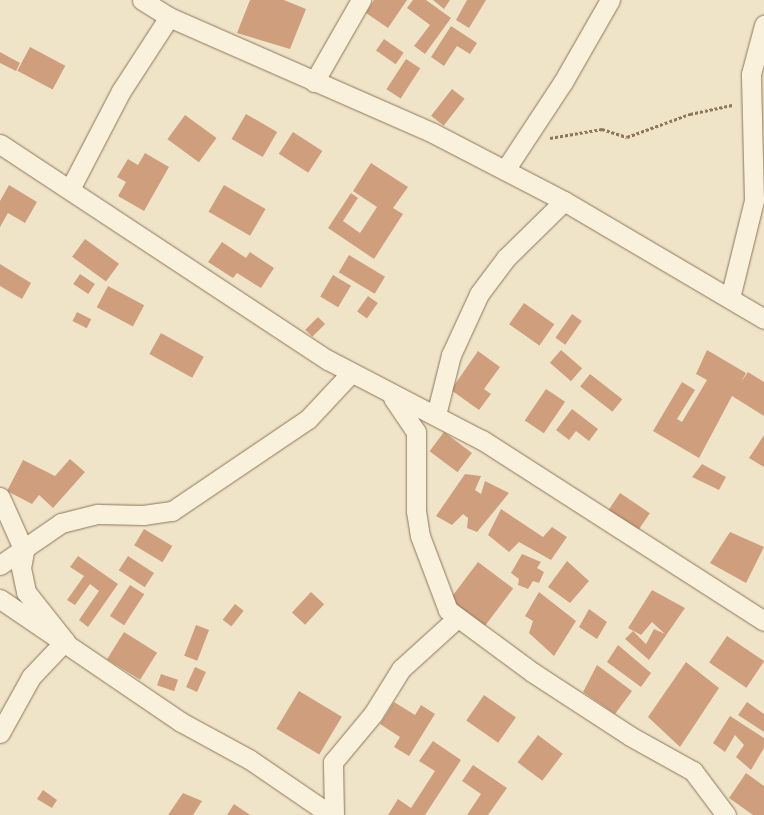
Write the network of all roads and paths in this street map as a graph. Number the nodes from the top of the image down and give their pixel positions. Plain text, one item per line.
1 (142, 0) edge
2 (361, 0) edge
3 (610, 0) edge
4 (169, 17) junction
5 (764, 25) edge
6 (314, 82) junction
7 (751, 101) junction
8 (524, 142) junction
9 (0, 144) edge
10 (505, 170) junction
11 (70, 189) junction
12 (564, 201) junction
13 (730, 298) junction
14 (764, 319) edge
15 (351, 373) junction
16 (391, 395) junction
17 (436, 415) junction
18 (0, 497) edge
19 (24, 551) junction
20 (0, 565) edge
21 (0, 599) edge
22 (456, 619) junction
23 (764, 621) edge
24 (65, 641) junction
25 (0, 733) edge
26 (333, 815) edge
27 (726, 815) edge

1 - 4 street
2 - 6 street
3 - 8 street
4 - 6 street
4 - 11 street
5 - 7 street
6 - 10 street
7 - 8 path
7 - 13 street
8 - 10 street
9 - 11 street
10 - 12 street
11 - 15 street
12 - 13 street
12 - 17 street
13 - 14 street
15 - 16 street
15 - 19 street
16 - 17 street
16 - 22 street
17 - 23 street
18 - 19 street
19 - 20 street
19 - 24 street
21 - 24 street
22 - 26 street
22 - 27 street
24 - 25 street
24 - 26 street

